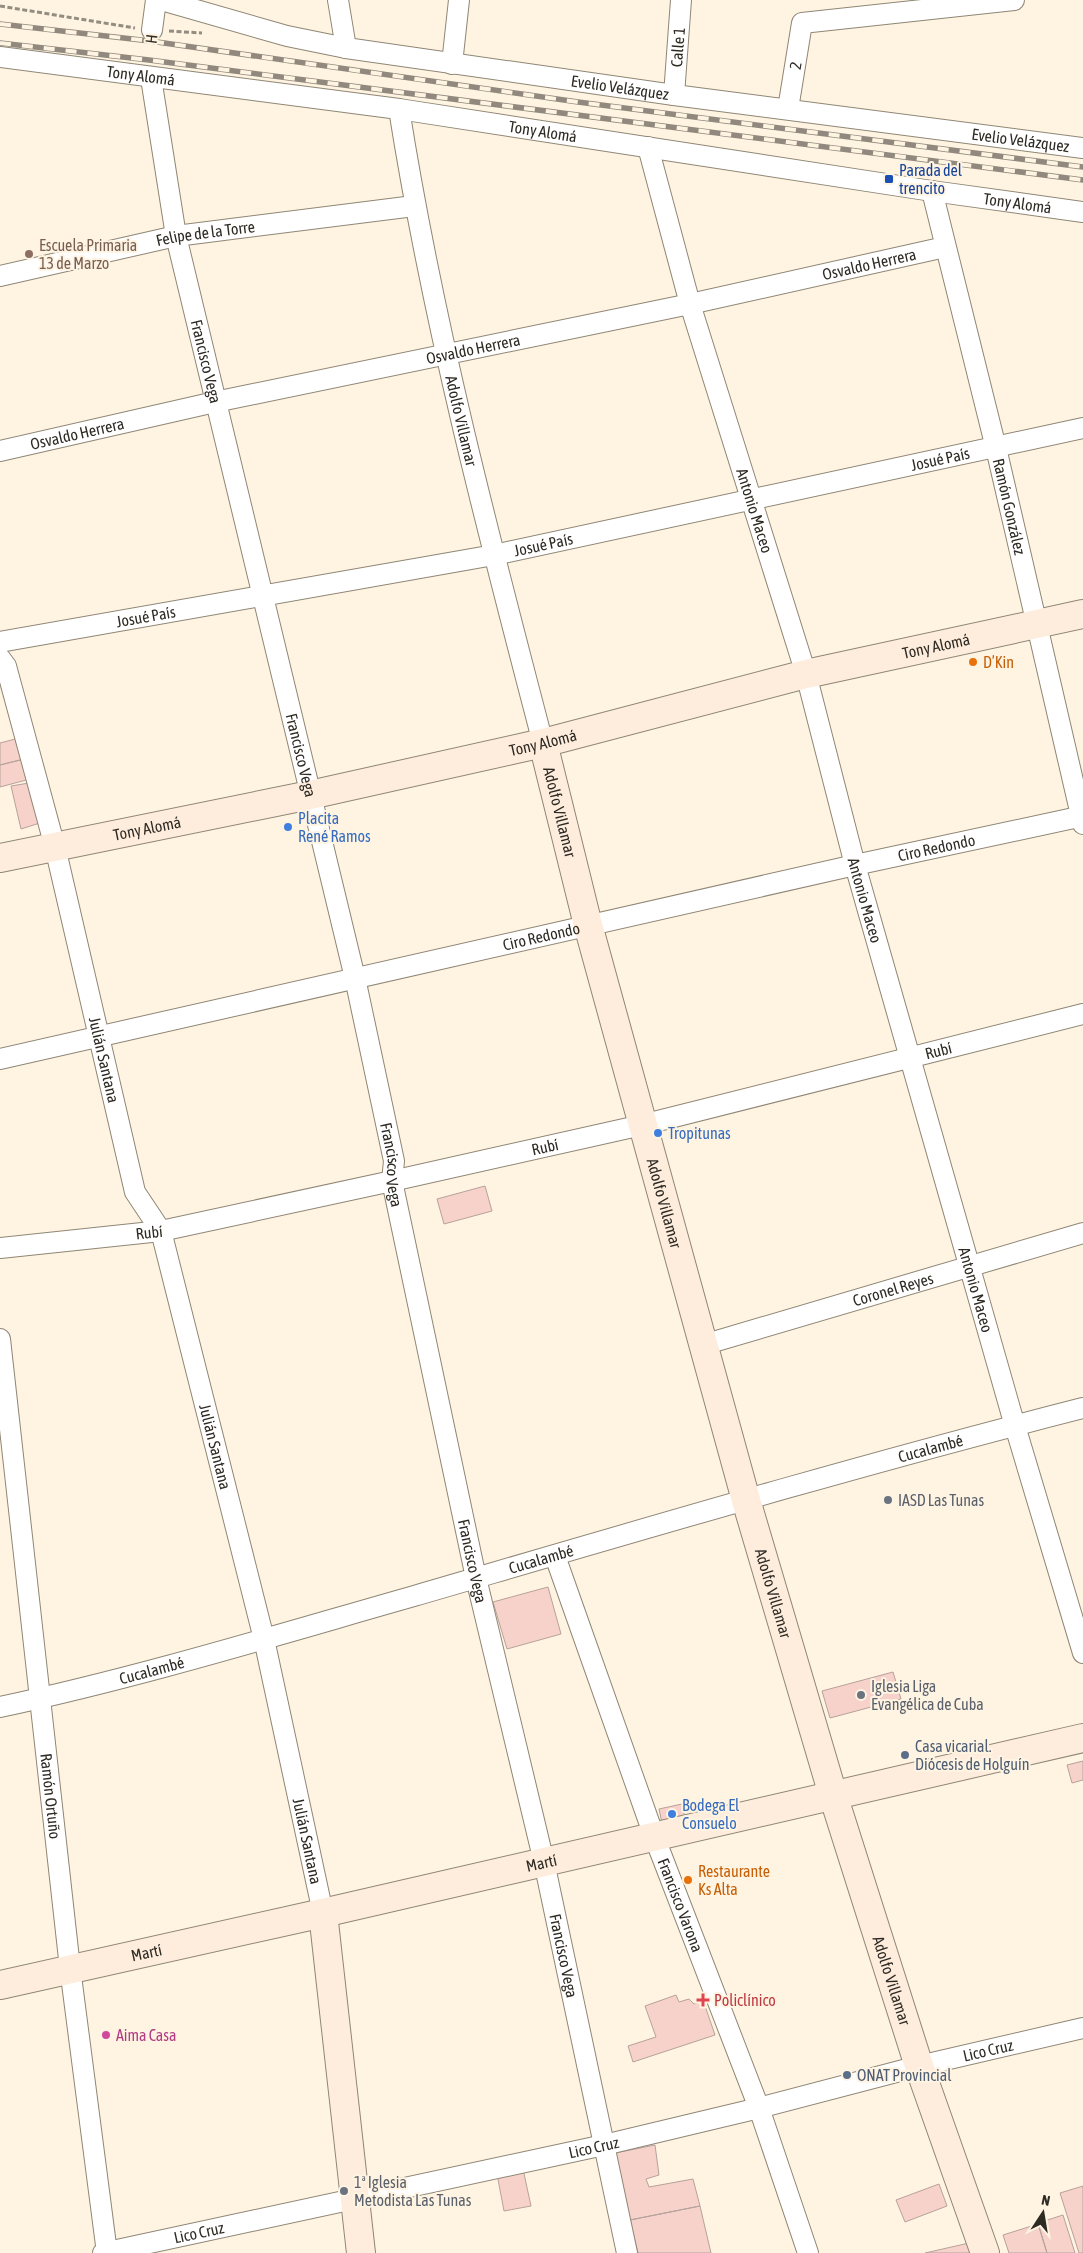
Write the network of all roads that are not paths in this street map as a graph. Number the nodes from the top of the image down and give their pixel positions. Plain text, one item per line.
1 (156, 0) edge
2 (161, 0) edge
3 (338, 0) edge
4 (459, 0) edge
5 (681, 0) edge
6 (1014, 0) edge
7 (843, 9) edge
8 (152, 30) dead end
9 (346, 48) junction
10 (0, 57) edge
11 (452, 64) junction
12 (151, 78) junction
13 (674, 95) junction
14 (399, 109) junction
15 (788, 109) junction
16 (648, 147) junction
17 (1083, 148) edge
18 (932, 191) junction
19 (414, 206) junction
20 (1083, 212) edge
21 (176, 236) junction
22 (945, 247) junction
23 (0, 276) edge
24 (690, 304) junction
25 (445, 354) junction
26 (215, 402) junction
27 (1083, 428) edge
28 (996, 448) junction
29 (0, 451) edge
30 (752, 500) junction
31 (494, 555) junction
32 (263, 597) junction
33 (1083, 614) edge
34 (1037, 625) junction
35 (0, 642) edge
36 (0, 658) edge
37 (806, 674) junction
38 (543, 743) junction
39 (310, 795) junction
40 (1082, 819) edge
41 (55, 847) junction
42 (0, 858) edge
43 (855, 865) junction
44 (588, 925) junction
45 (355, 978) junction
46 (1083, 1014) edge
47 (100, 1037) junction
48 (910, 1057) junction
49 (0, 1059) edge
50 (642, 1125) junction
51 (392, 1181) junction
52 (161, 1231) junction
53 (1083, 1233) edge
54 (0, 1248) edge
55 (970, 1266) junction
56 (0, 1341) edge
57 (703, 1345) junction
58 (1083, 1408) edge
59 (1014, 1426) junction
60 (746, 1500) junction
61 (555, 1556) junction
62 (476, 1578) junction
63 (264, 1639) junction
64 (1083, 1653) edge
65 (39, 1698) junction
66 (0, 1707) edge
67 (1083, 1738) edge
68 (833, 1795) junction
69 (654, 1836) junction
70 (544, 1862) junction
71 (323, 1913) junction
72 (70, 1968) junction
73 (0, 1984) edge
74 (1083, 2028) edge
75 (918, 2066) junction
76 (758, 2108) junction
77 (604, 2145) junction
78 (353, 2198) junction
79 (105, 2253) edge
80 (361, 2253) edge
81 (627, 2253) edge
82 (808, 2253) edge
83 (985, 2253) edge

1 - 8 street, H
2 - 9 street, Evelio Velázquez
3 - 9 street
4 - 11 street
5 - 13 street, Calle 1
6 - 7 street
7 - 15 street, 2
9 - 11 street, Evelio Velázquez
10 - 12 street, Tony Alomá
11 - 13 street, Evelio Velázquez
12 - 14 street, Tony Alomá
12 - 21 street, Francisco Vega
13 - 15 street, Evelio Velázquez
14 - 16 street, Tony Alomá
14 - 19 street, Adolfo Villamar
15 - 17 street, Evelio Velázquez
16 - 18 street, Tony Alomá
16 - 24 street, Antonio Maceo
18 - 20 street, Tony Alomá
18 - 22 street, Ramón González
19 - 21 street, Felipe de la Torre
19 - 25 street, Adolfo Villamar
21 - 23 street, Felipe de la Torre
21 - 26 street, Francisco Vega
22 - 24 street, Osvaldo Herrera
22 - 28 street, Ramón González
24 - 25 street, Osvaldo Herrera
24 - 30 street, Antonio Maceo
25 - 26 street, Osvaldo Herrera
25 - 31 street, Adolfo Villamar
26 - 29 street, Osvaldo Herrera
26 - 32 street, Francisco Vega
27 - 28 street, Josué País
28 - 30 street, Josué País
28 - 34 street, Ramón González
30 - 31 street, Josué País
30 - 37 street, Antonio Maceo
31 - 32 street, Josué País
31 - 38 street, Adolfo Villamar
32 - 35 street, Josué País
32 - 39 street, Francisco Vega
33 - 34 street, Tony Alomá
34 - 37 street, Tony Alomá
34 - 40 street, Ramón González
36 - 41 street, Julián Santana
37 - 38 street, Tony Alomá
37 - 43 street, Antonio Maceo
38 - 39 street, Tony Alomá
38 - 44 street, Adolfo Villamar
39 - 41 street, Tony Alomá
39 - 45 street, Francisco Vega
40 - 43 street, Ciro Redondo
41 - 42 street, Tony Alomá
41 - 47 street, Julián Santana
43 - 44 street, Ciro Redondo
43 - 48 street, Antonio Maceo
44 - 45 street, Ciro Redondo
44 - 50 street, Adolfo Villamar
45 - 47 street, Ciro Redondo
45 - 51 street, Francisco Vega
46 - 48 street, Rubí
47 - 49 street, Ciro Redondo
47 - 52 street, Julián Santana
48 - 50 street, Rubí
48 - 55 street, Antonio Maceo
50 - 51 street, Rubí
50 - 57 street, Adolfo Villamar
51 - 52 street, Rubí
51 - 62 street, Francisco Vega
52 - 54 street, Rubí
52 - 63 street, Julián Santana
53 - 55 street, Coronel Reyes
55 - 57 street, Coronel Reyes
55 - 59 street, Antonio Maceo
56 - 65 street, Ramón Ortuño
57 - 60 street, Adolfo Villamar
58 - 59 street, Cucalambé
59 - 60 street, Cucalambé
59 - 64 street, Antonio Maceo
60 - 61 street, Cucalambé
60 - 68 street, Adolfo Villamar
61 - 62 street, Cucalambé
61 - 69 street, Francisco Varona
62 - 63 street, Cucalambé
62 - 70 street, Francisco Vega
63 - 65 street, Cucalambé
63 - 71 street, Julián Santana
65 - 66 street, Cucalambé
65 - 72 street, Ramón Ortuño
67 - 68 street, Martí
68 - 69 street, Martí
68 - 75 street, Adolfo Villamar
69 - 70 street, Martí
69 - 76 street, Francisco Varona
70 - 71 street, Martí
70 - 77 street, Francisco Vega
71 - 72 street, Martí
71 - 78 street, Julián Santana
72 - 73 street, Martí
72 - 79 street, Ramón Ortuño
74 - 75 street, Lico Cruz
75 - 76 street, Lico Cruz
75 - 83 street, Adolfo Villamar
76 - 77 street, Lico Cruz
76 - 82 street, Francisco Varona
77 - 78 street, Lico Cruz
77 - 81 street, Francisco Vega
78 - 79 street, Lico Cruz
78 - 80 street, Julián Santana

